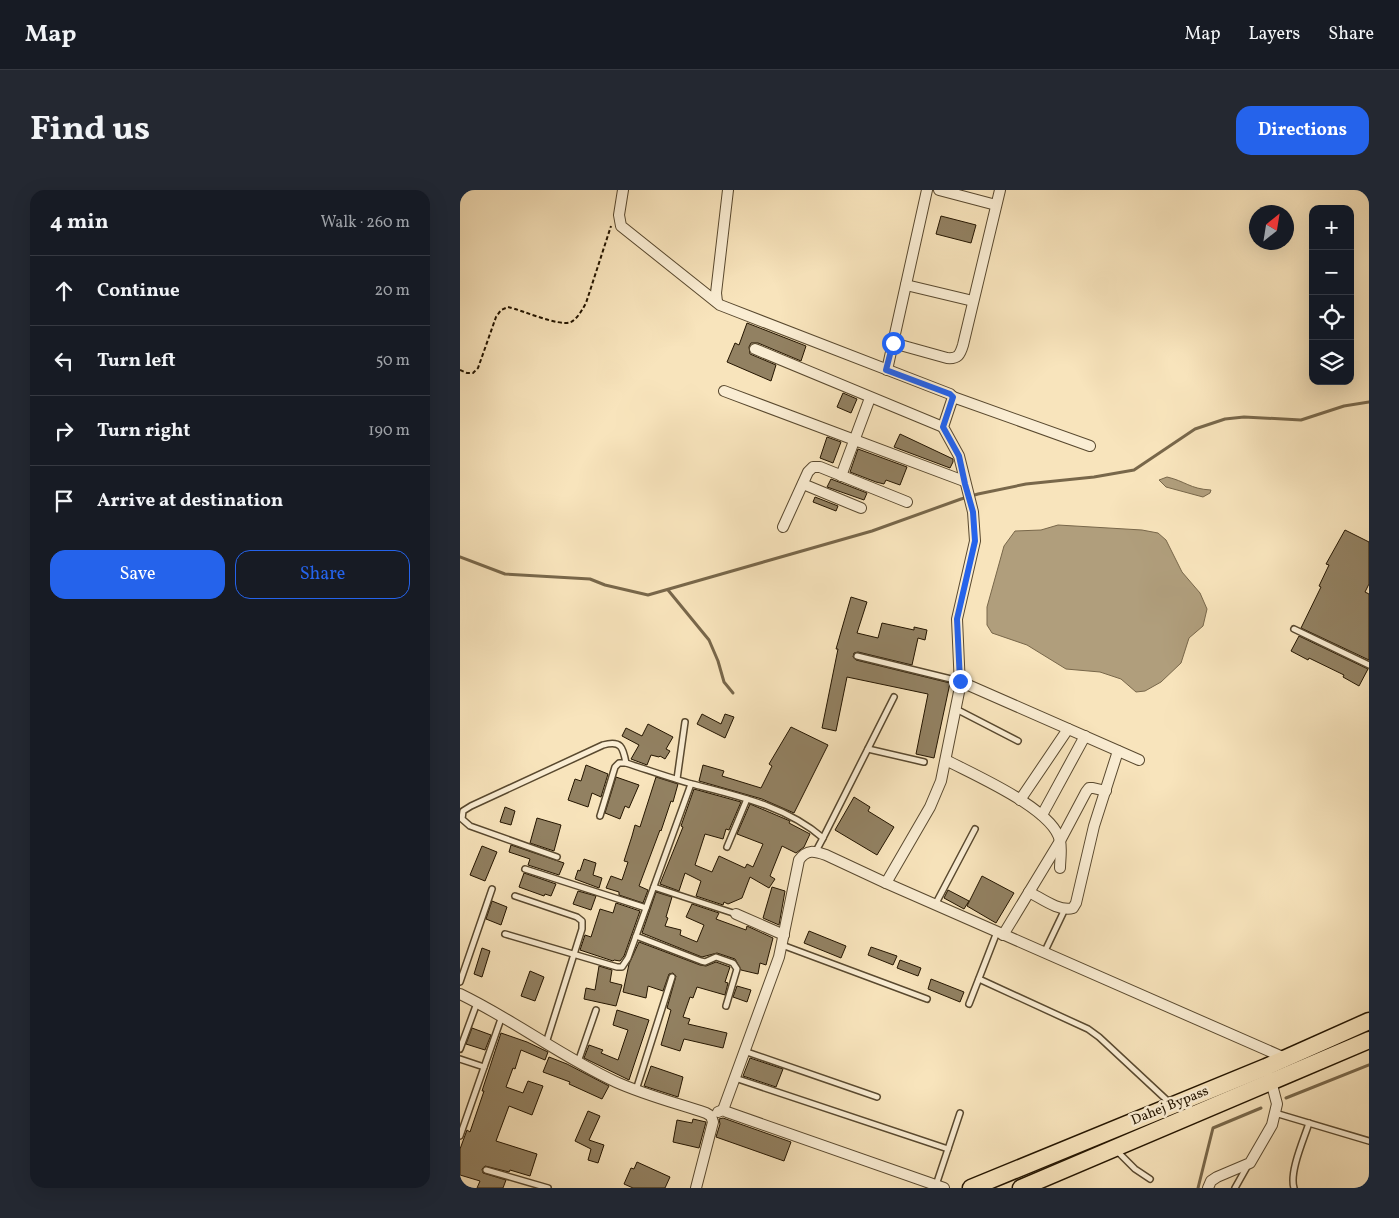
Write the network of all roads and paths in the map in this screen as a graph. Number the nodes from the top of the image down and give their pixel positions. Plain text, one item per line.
1 (623, 190) edge
2 (728, 190) edge
3 (927, 190) edge
4 (939, 190) edge
5 (1000, 190) edge
6 (996, 205) junction
7 (619, 220) junction
8 (906, 285) junction
9 (974, 301) junction
10 (717, 302) junction
11 (893, 343) junction
12 (755, 349) dead end
13 (460, 370) edge
14 (886, 370) junction
15 (724, 391) dead end
16 (953, 397) junction
17 (870, 398) junction
18 (943, 427) junction
19 (854, 439) junction
20 (1090, 446) dead end
21 (841, 476) junction
22 (965, 483) junction
23 (802, 484) junction
24 (907, 502) dead end
25 (861, 508) dead end
26 (783, 527) dead end
27 (1294, 628) dead end
28 (857, 656) dead end
29 (1369, 665) edge
30 (960, 681) junction
31 (894, 697) dead end
32 (956, 709) junction
33 (685, 722) dead end
34 (1068, 729) junction
35 (1085, 736) junction
36 (1018, 741) dead end
37 (868, 748) junction
38 (1118, 751) junction
39 (946, 760) junction
40 (1139, 760) dead end
41 (924, 762) dead end
42 (626, 763) junction
43 (677, 780) junction
44 (692, 784) junction
45 (1106, 790) junction
46 (747, 799) junction
47 (1020, 800) junction
48 (1042, 815) junction
49 (600, 816) dead end
50 (975, 829) dead end
51 (823, 838) junction
52 (1060, 841) junction
53 (727, 847) dead end
54 (816, 851) junction
55 (557, 857) dead end
56 (1060, 868) dead end
57 (525, 869) dead end
58 (886, 883) junction
59 (654, 886) junction
60 (492, 889) dead end
61 (1029, 892) junction
62 (515, 896) dead end
63 (935, 905) junction
64 (646, 908) junction
65 (1065, 909) junction
66 (736, 914) joint
67 (1000, 933) junction
68 (505, 934) dead end
69 (636, 936) junction
70 (783, 940) junction
71 (1044, 953) junction
72 (574, 954) junction
73 (672, 977) dead end
74 (979, 979) junction
75 (460, 982) edge
76 (460, 994) edge
77 (927, 999) dead end
78 (477, 1002) junction
79 (968, 1004) dead end
80 (726, 1006) dead end
81 (596, 1010) dead end
82 (502, 1016) junction
83 (1369, 1021) edge
84 (1369, 1040) edge
85 (546, 1043) junction
86 (460, 1049) edge
87 (744, 1051) junction
88 (1285, 1058) junction
89 (460, 1059) edge
90 (578, 1062) junction
91 (484, 1067) junction
92 (1269, 1074) junction
93 (734, 1078) junction
94 (636, 1090) junction
95 (877, 1098) dead end
96 (1172, 1105) junction
97 (723, 1110) junction
98 (960, 1113) dead end
99 (1276, 1113) junction
100 (711, 1116) junction
101 (1309, 1123) junction
102 (460, 1136) edge
103 (1369, 1141) edge
104 (1114, 1147) junction
105 (948, 1149) junction
106 (1250, 1162) junction
107 (486, 1170) dead end
108 (1150, 1178) dead end
109 (940, 1187) edge
110 (548, 1188) edge
111 (696, 1188) edge
112 (971, 1188) edge
113 (1021, 1188) edge
114 (1208, 1188) edge
115 (1235, 1188) edge
116 (1294, 1188) edge

1 - 7 street
2 - 10 street
3 - 8 street
4 - 6 street
5 - 6 street
6 - 9 street
7 - 10 street
7 - 13 path
8 - 9 street
8 - 11 street
9 - 11 street
10 - 14 street
11 - 14 street
12 - 17 street
14 - 16 street
15 - 19 street
16 - 18 street
16 - 20 street
17 - 18 street
17 - 19 street
18 - 22 street
19 - 21 street
19 - 22 street
21 - 23 street
21 - 24 street
22 - 30 street
23 - 25 street
23 - 26 street
27 - 29 lane
28 - 30 lane
30 - 32 street
30 - 34 street
31 - 37 lane
32 - 36 lane
32 - 39 street
33 - 43 lane
34 - 35 street
34 - 47 street
35 - 38 street
35 - 48 street
37 - 41 lane
37 - 51 lane
38 - 40 street
38 - 45 street
39 - 47 street
39 - 58 street
42 - 43 lane
42 - 49 lane
42 - 55 lane
43 - 44 lane
44 - 46 lane
44 - 59 lane
45 - 52 street
45 - 65 street
46 - 51 lane
46 - 53 lane
47 - 48 street
48 - 52 street
50 - 63 lane
51 - 54 lane
52 - 56 street
52 - 61 street
54 - 58 street
54 - 70 street
57 - 64 lane
58 - 63 street
59 - 64 lane
59 - 66 lane
60 - 75 lane
61 - 65 street
61 - 67 street
62 - 72 lane
63 - 67 street
64 - 69 lane
65 - 71 lane
66 - 70 street
67 - 71 street
67 - 74 lane
68 - 72 lane
69 - 72 lane
69 - 80 lane
70 - 77 lane
70 - 87 street
71 - 88 street
72 - 85 lane
73 - 94 lane
74 - 79 lane
74 - 96 lane
76 - 78 street
78 - 82 street
78 - 86 lane
81 - 90 lane
82 - 85 street
82 - 91 lane
83 - 88 highway, Dahej Bypass
84 - 92 highway, Dahej Bypass
85 - 90 street
87 - 93 street
87 - 95 lane
88 - 92 highway, Dahej Bypass
89 - 91 lane
90 - 94 street
91 - 102 lane
92 - 96 highway, Dahej Bypass
92 - 99 street
92 - 104 highway, Dahej Bypass
93 - 97 street
93 - 105 lane
94 - 100 street
96 - 112 highway, Dahej Bypass
97 - 100 street
97 - 109 street
98 - 105 lane
99 - 101 lane
99 - 106 street
100 - 111 street
101 - 103 lane
101 - 116 lane
104 - 108 lane
104 - 113 highway, Dahej Bypass
105 - 109 lane
106 - 114 street
106 - 115 lane
107 - 110 lane

